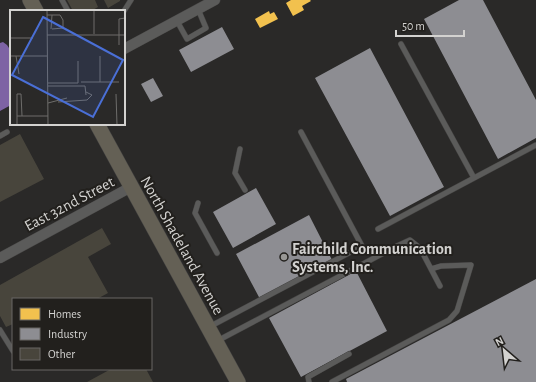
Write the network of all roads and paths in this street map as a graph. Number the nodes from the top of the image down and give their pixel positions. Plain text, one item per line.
1 (30, 0) edge
2 (62, 0) edge
3 (131, 0) edge
4 (215, 0) edge
5 (198, 9) junction
6 (35, 10) edge
7 (67, 10) edge
8 (125, 10) edge
9 (177, 21) junction
10 (401, 44) dead end
11 (125, 48) edge
12 (98, 125) edge
13 (7, 132) dead end
14 (301, 132) dead end
15 (0, 136) edge
16 (536, 145) edge
17 (240, 149) dead end
18 (474, 178) junction
19 (131, 187) junction
20 (245, 190) dead end
21 (198, 203) dead end
22 (378, 229) dead end
23 (217, 253) dead end
24 (0, 258) edge
25 (432, 269) junction
26 (440, 286) dead end
27 (208, 328) junction
28 (0, 330) edge
29 (216, 341) junction
30 (12, 350) edge
31 (349, 354) dead end
32 (238, 382) edge
33 (309, 382) edge
34 (332, 382) edge

1 - 6 main road
2 - 7 lane
3 - 8 lane
4 - 5 street
5 - 9 street
5 - 9 lane
9 - 11 street
10 - 18 lane
12 - 19 main road, North Shadeland Avenue
13 - 15 lane
14 - 27 lane
16 - 18 lane
17 - 20 lane
18 - 22 lane
19 - 24 street, East 32nd Street
19 - 27 main road, North Shadeland Avenue
21 - 23 lane
25 - 26 lane
25 - 29 lane
25 - 34 lane
27 - 29 main road, North Shadeland Avenue
28 - 30 lane
29 - 32 main road, North Shadeland Avenue
31 - 33 lane

